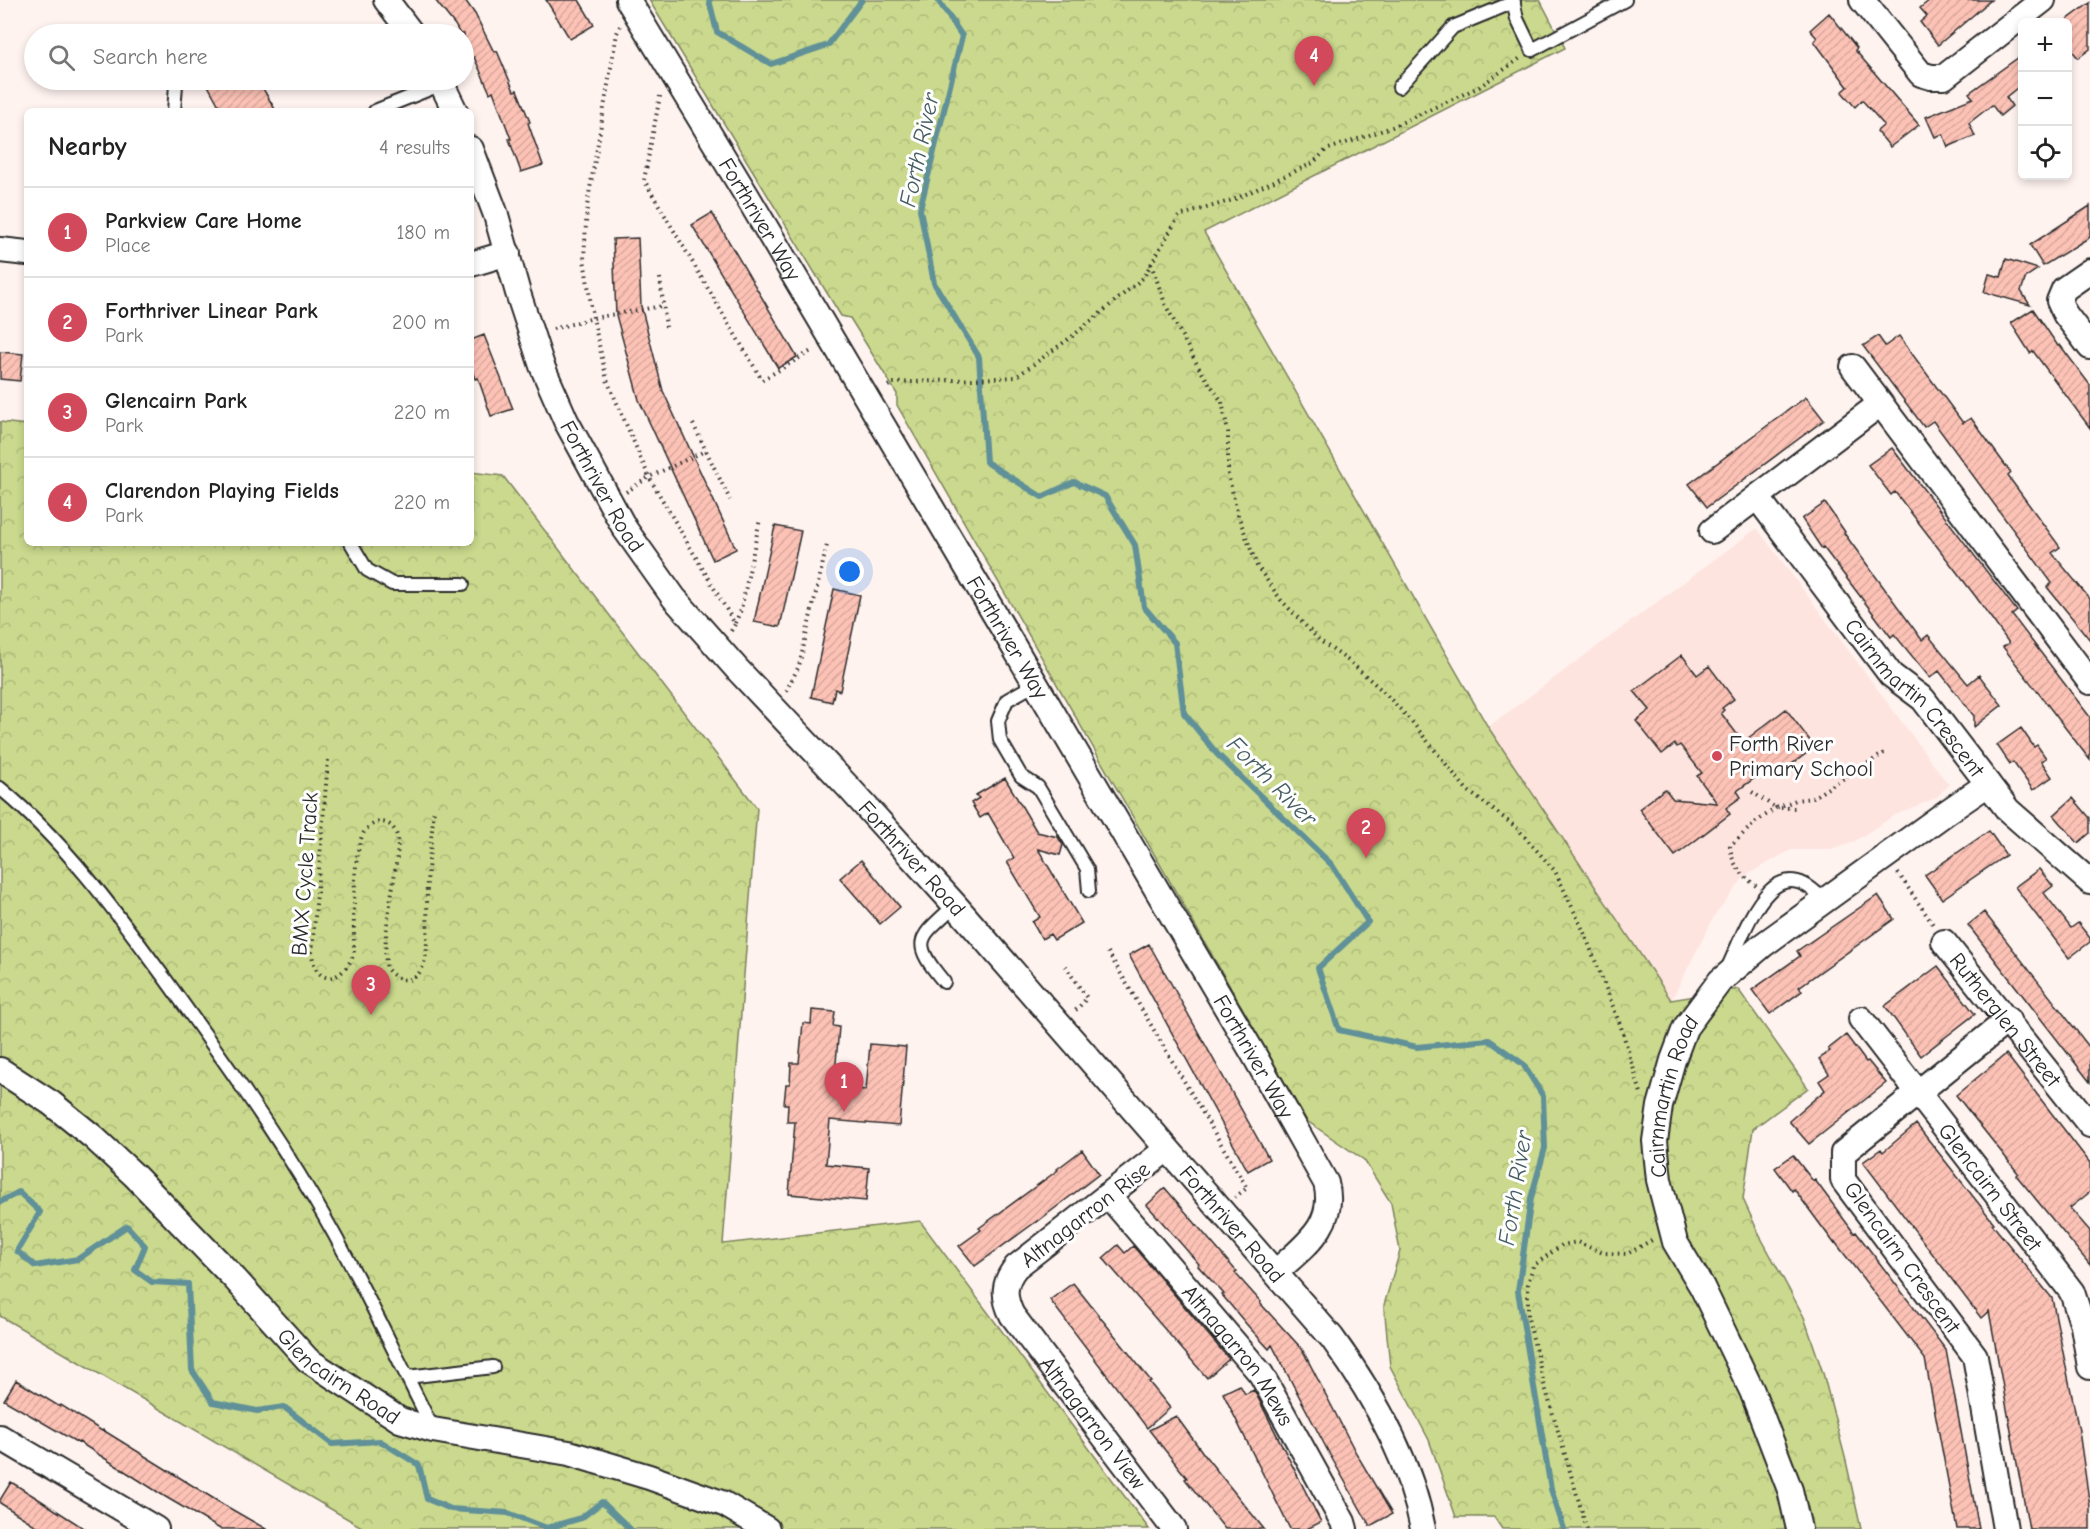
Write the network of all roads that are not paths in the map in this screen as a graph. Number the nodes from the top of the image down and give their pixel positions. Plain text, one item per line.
1 (386, 0) edge
2 (1625, 0) edge
3 (1862, 0) edge
4 (2043, 0) edge
5 (629, 1) edge
6 (1514, 1) edge
7 (404, 24) edge
8 (1399, 87) dead end
9 (176, 90) edge
10 (423, 90) edge
11 (445, 90) edge
12 (174, 108) edge
13 (382, 108) edge
14 (454, 108) edge
15 (474, 156) edge
16 (0, 250) edge
17 (24, 253) edge
18 (507, 254) junction
19 (474, 263) edge
20 (2090, 271) edge
21 (2090, 347) edge
22 (1853, 367) dead end
23 (1881, 404) junction
24 (1757, 497) junction
25 (1712, 531) dead end
26 (353, 546) edge
27 (463, 584) dead end
28 (2090, 681) edge
29 (1035, 684) junction
30 (1988, 784) junction
31 (0, 788) edge
32 (2090, 882) edge
33 (1089, 891) dead end
34 (1824, 901) junction
35 (955, 905) junction
36 (1944, 942) road end
37 (1720, 981) junction
38 (944, 982) dead end
39 (1861, 1019) dead end
40 (2008, 1020) junction
41 (0, 1070) edge
42 (1918, 1094) junction
43 (2090, 1125) edge
44 (1167, 1149) junction
45 (1108, 1195) junction
46 (1276, 1272) junction
47 (1012, 1315) joint
48 (2090, 1367) edge
49 (493, 1368) dead end
50 (407, 1377) junction
51 (433, 1430) junction
52 (0, 1437) edge
53 (156, 1529) edge
54 (767, 1529) edge
55 (1174, 1529) edge
56 (1346, 1529) edge
57 (1423, 1529) edge
58 (1799, 1529) edge
59 (2005, 1529) edge

1 - 7 street
2 - 6 lane
3 - 4 street
5 - 29 street, Forthriver Way
6 - 8 lane
9 - 12 lane
10 - 13 lane
11 - 14 street
15 - 18 street, Forthriver Road
16 - 17 street
18 - 19 street
18 - 35 street, Forthriver Road
20 - 21 street
22 - 23 street
23 - 24 street
23 - 28 street
24 - 25 street
24 - 30 street, Cairnmartin Crescent
26 - 27 lane
29 - 33 lane
29 - 46 street, Forthriver Way
30 - 32 street, Cairnmartin Crescent
30 - 34 street, Cairnmartin Road
31 - 50 lane
34 - 37 street, Cairnmartin Road
34 - 37 lane
35 - 38 lane
35 - 44 street, Forthriver Road
36 - 40 street, Rutherglen Street
37 - 58 street, Cairnmartin Road
39 - 42 street, Glencairn Street
40 - 42 street, Glencairn Crescent
40 - 43 street, Rutherglen Street
41 - 51 street, Glencairn Road
42 - 48 street, Glencairn Street
42 - 59 street, Glencairn Crescent
44 - 45 street, Altnagarron Rise
44 - 46 street, Forthriver Road
45 - 47 street, Altnagarron Rise
45 - 56 street, Altnagarron Mews
46 - 57 street, Forthriver Road
47 - 55 street, Altnagarron View
49 - 50 lane
50 - 51 lane
51 - 54 street, Glencairn Road
52 - 53 street

